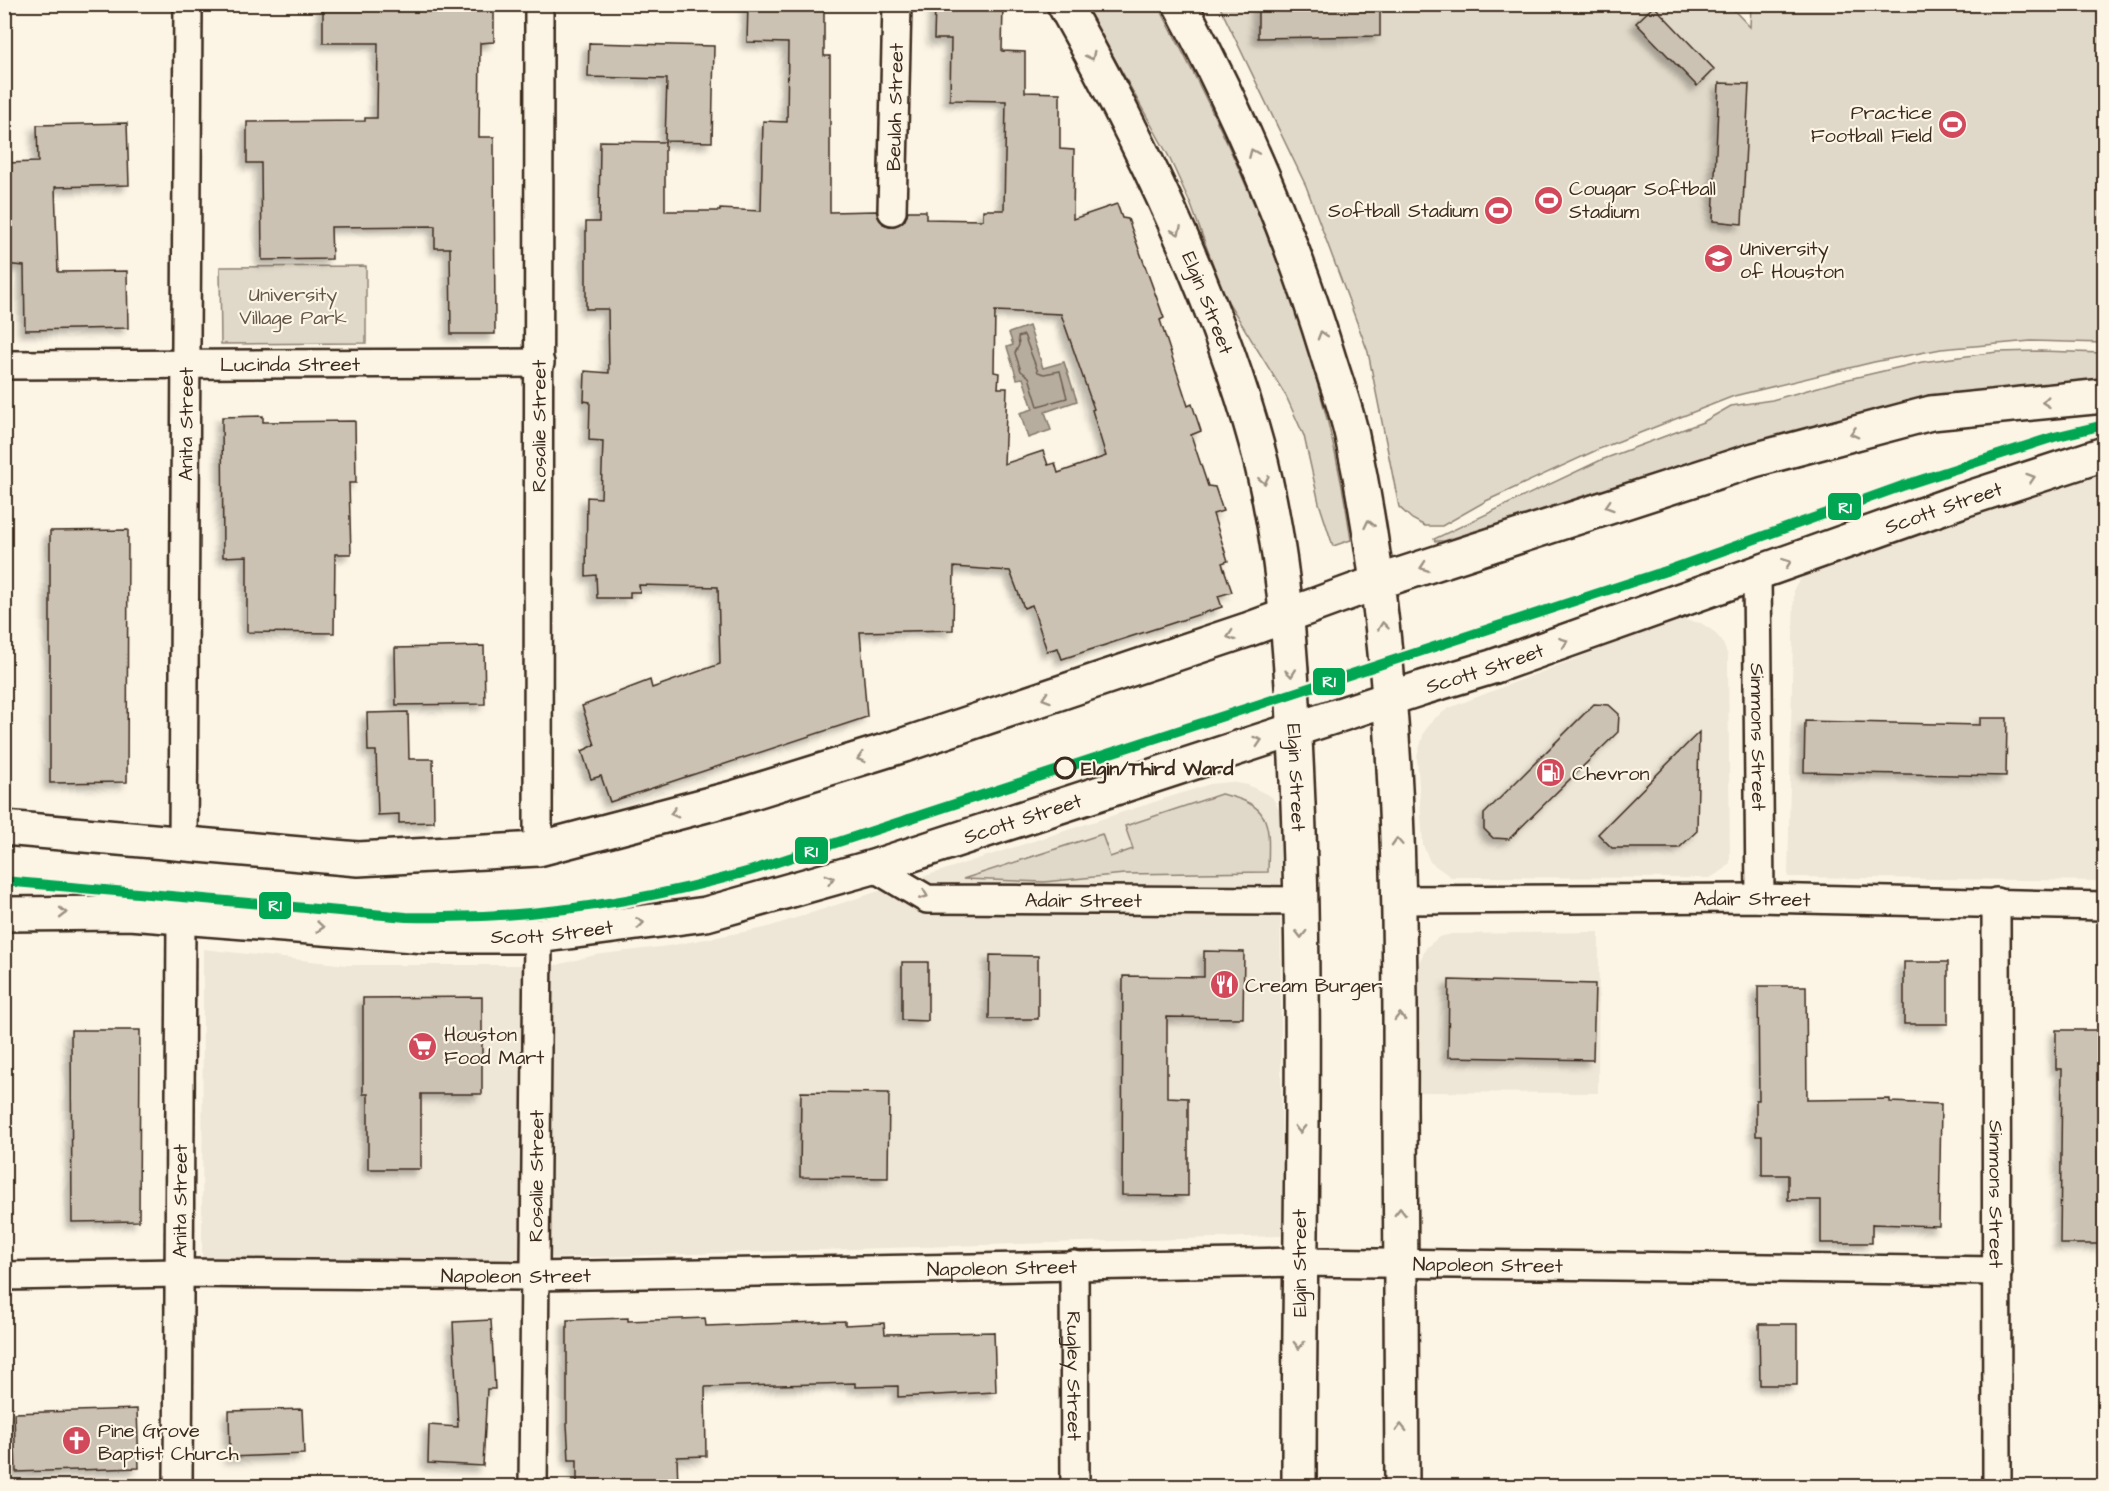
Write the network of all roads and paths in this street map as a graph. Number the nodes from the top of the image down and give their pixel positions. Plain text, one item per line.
1 (188, 4) edge
2 (539, 4) edge
3 (897, 4) edge
4 (1064, 4) edge
5 (1180, 4) edge
6 (892, 211) dead end
7 (186, 363) junction
8 (540, 363) junction
9 (4, 364) edge
10 (2104, 396) edge
11 (2104, 454) edge
12 (1757, 573) junction
13 (1378, 582) junction
14 (1286, 616) junction
15 (1388, 700) junction
16 (1296, 729) junction
17 (4, 828) edge
18 (183, 844) junction
19 (538, 849) junction
20 (873, 867) junction
21 (1760, 898) junction
22 (1401, 900) junction
23 (1302, 901) junction
24 (1996, 902) junction
25 (2104, 906) edge
26 (4, 914) edge
27 (181, 916) junction
28 (538, 936) junction
29 (1299, 1262) junction
30 (1400, 1264) junction
31 (1074, 1265) junction
32 (1998, 1271) junction
33 (179, 1273) junction
34 (4, 1275) edge
35 (535, 1276) junction
36 (178, 1486) edge
37 (533, 1486) edge
38 (1075, 1486) edge
39 (1299, 1486) edge
40 (1402, 1486) edge
41 (1997, 1486) edge

1 - 7 street, Anita Street
2 - 8 street, Rosalie Street
3 - 6 street, Beulah Street
4 -> 14 main road, Elgin Street
13 -> 5 main road
7 - 8 street, Lucinda Street
7 - 9 street, Lucinda Street
7 - 18 street, Anita Street
8 - 19 street, Rosalie Street
10 -> 13 main road
12 -> 11 main road, Scott Street
15 -> 12 main road, Scott Street
12 - 21 street, Simmons Street
13 - 14 main road
15 -> 13 main road
14 -> 16 main road, Elgin Street
14 -> 19 main road
15 - 16 main road, Scott Street
22 -> 15 main road
20 -> 16 main road, Scott Street
16 - 23 main road, Elgin Street
17 - 18 main road
18 - 19 main road
20 -> 23 street, Adair Street
28 -> 20 main road, Scott Street
21 - 22 street, Adair Street
21 - 24 street, Adair Street
30 -> 22 main road
23 -> 29 main road, Elgin Street
24 - 25 street, Adair Street
24 - 32 street, Simmons Street
26 -> 27 main road, Scott Street
27 -> 28 main road, Scott Street
27 - 33 street, Anita Street
28 - 35 street, Rosalie Street
29 - 30 street, Napoleon Street
29 - 31 street, Napoleon Street
29 -> 39 main road, Elgin Street
30 - 32 street, Napoleon Street
40 -> 30 main road
31 - 35 street, Napoleon Street
31 - 38 street, Rugley Street
32 - 41 street, Simmons Street
33 - 34 street, Napoleon Street
33 - 35 street, Napoleon Street
33 - 36 street, Anita Street
35 - 37 street, Rosalie Street

